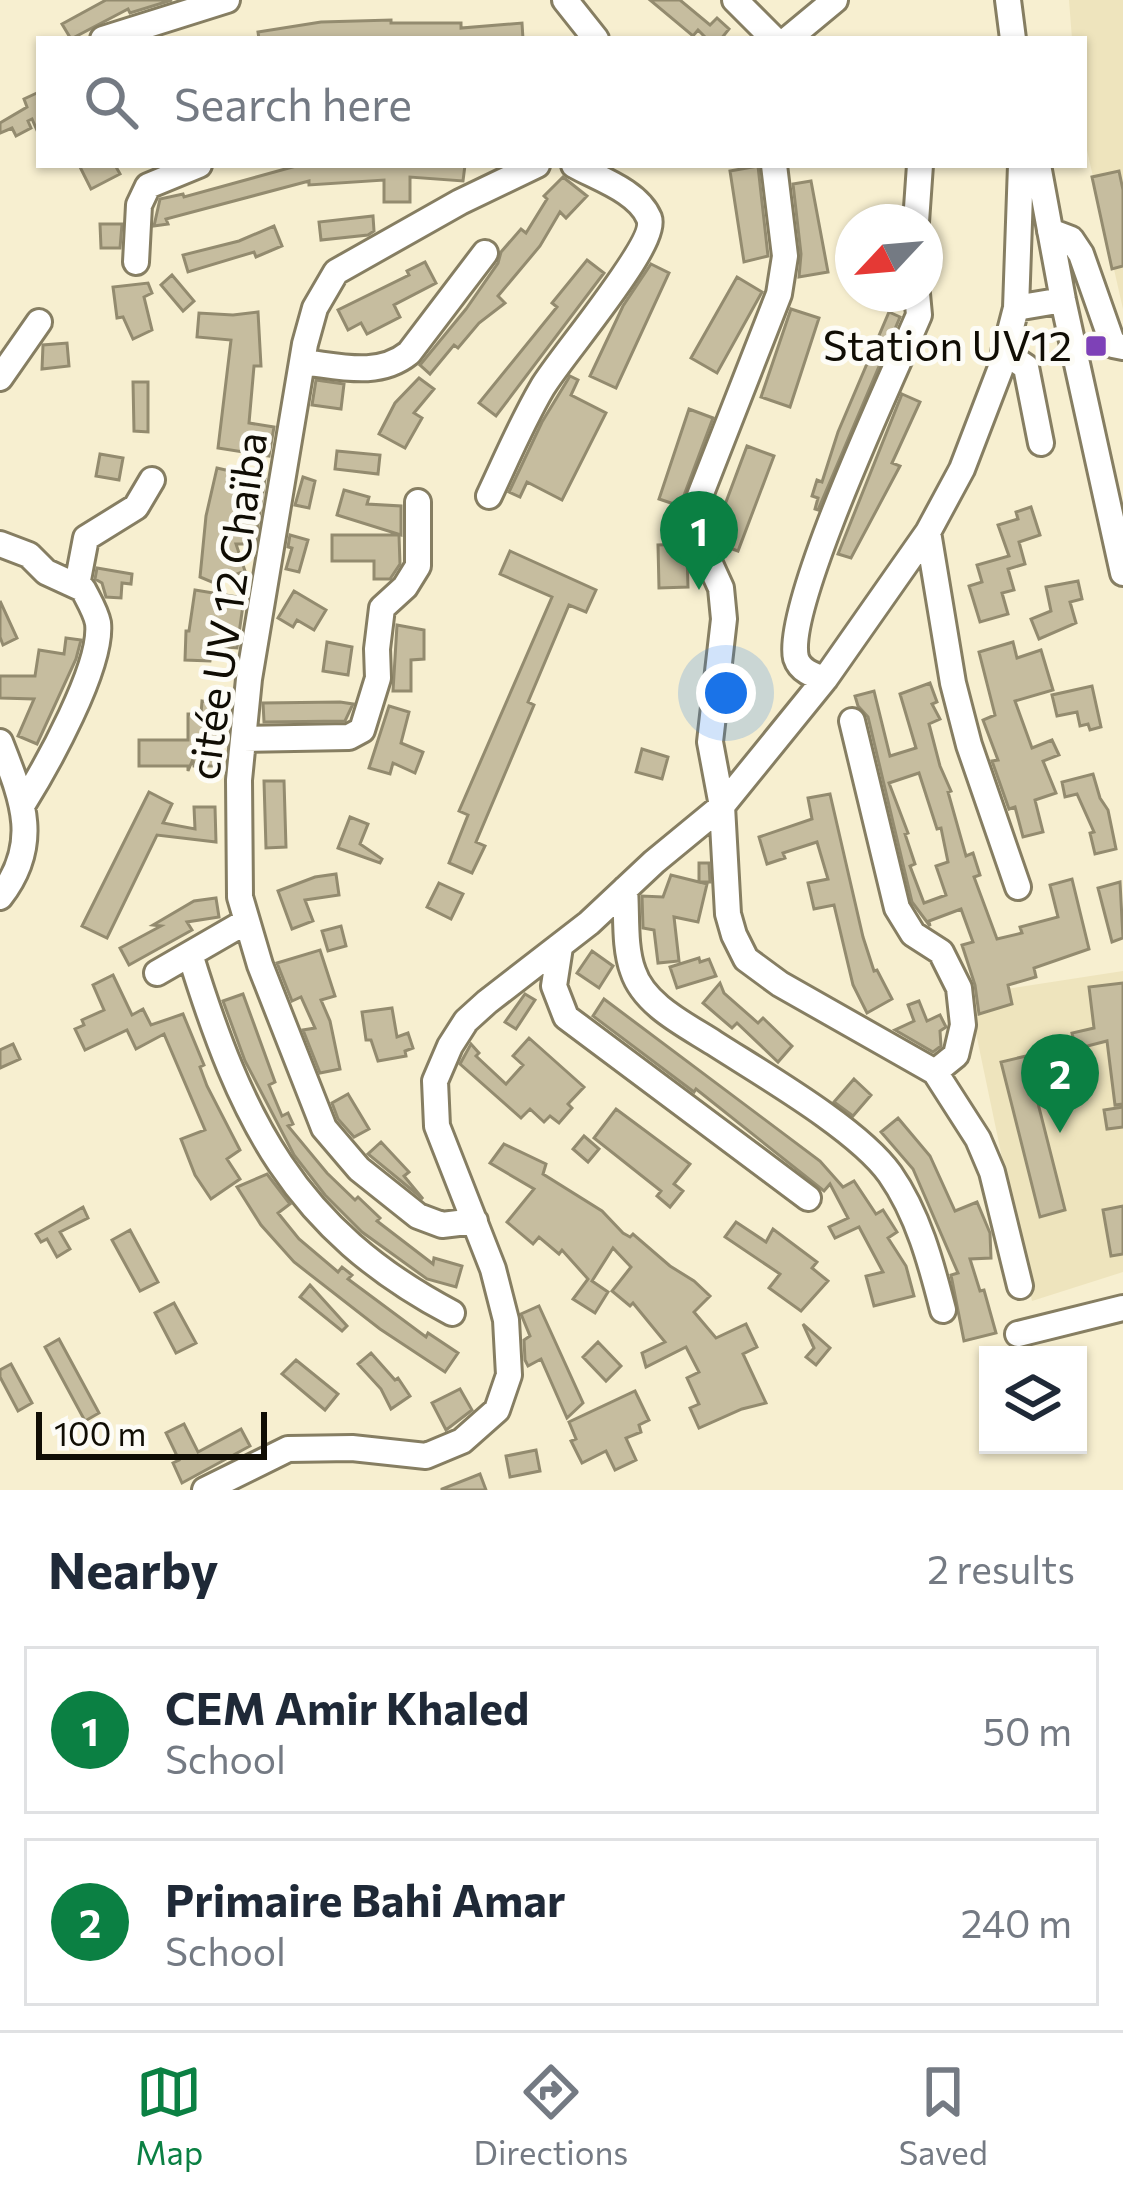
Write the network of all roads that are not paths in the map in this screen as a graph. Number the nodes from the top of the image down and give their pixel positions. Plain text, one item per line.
1 (227, 0) edge
2 (565, 0) edge
3 (735, 0) edge
4 (835, 0) edge
5 (1007, 0) edge
6 (113, 36) edge
7 (594, 36) edge
8 (771, 36) edge
9 (792, 36) edge
10 (1013, 36) edge
11 (192, 168) edge
12 (531, 168) edge
13 (579, 168) edge
14 (774, 168) edge
15 (920, 168) edge
16 (1021, 168) edge
17 (1039, 168) edge
18 (917, 204) edge
19 (1050, 231) junction
20 (485, 253) dead end
21 (136, 262) dead end
22 (1063, 300) junction
23 (1016, 308) junction
24 (919, 312) edge
25 (39, 322) dead end
26 (1123, 347) edge
27 (1004, 352) junction
28 (302, 362) junction
29 (0, 378) edge
30 (1041, 443) dead end
31 (152, 479) dead end
32 (489, 496) dead end
33 (418, 502) dead end
34 (928, 532) junction
35 (0, 544) edge
36 (1123, 573) edge
37 (77, 585) junction
38 (825, 680) junction
39 (852, 721) dead end
40 (244, 740) junction
41 (0, 742) edge
42 (23, 804) junction
43 (722, 806) junction
44 (1018, 887) dead end
45 (625, 890) junction
46 (0, 897) edge
47 (247, 921) junction
48 (560, 947) junction
49 (190, 953) junction
50 (157, 973) dead end
51 (935, 1072) junction
52 (808, 1198) dead end
53 (475, 1221) junction
54 (1020, 1286) dead end
55 (1123, 1308) edge
56 (944, 1310) dead end
57 (452, 1313) dead end
58 (1018, 1334) dead end
59 (205, 1490) edge

1 - 6 street
2 - 7 street
3 - 8 street
4 - 9 street
5 - 10 street
11 - 21 street
12 - 28 street, citée UV 12 Chaïba
13 - 32 street
14 - 43 street
15 - 18 street
16 - 23 street
17 - 19 street
19 - 22 street
19 - 26 street
20 - 28 street
22 - 23 street
22 - 36 street
23 - 27 street
24 - 38 street
25 - 29 street
27 - 30 street
27 - 34 street
28 - 40 street, citée UV 12 Chaïba
31 - 37 street
33 - 40 street
34 - 38 street
34 - 44 street
35 - 37 street
37 - 42 street
38 - 43 street
39 - 51 street
40 - 47 street, citée UV 12 Chaïba
41 - 42 street
42 - 46 street
43 - 45 street
43 - 51 street
45 - 48 street
45 - 56 street
47 - 49 street
47 - 53 street, citée UV 12 Chaïba
48 - 52 street
48 - 53 street
49 - 50 street
49 - 57 street
51 - 54 street
53 - 59 street
55 - 58 street

